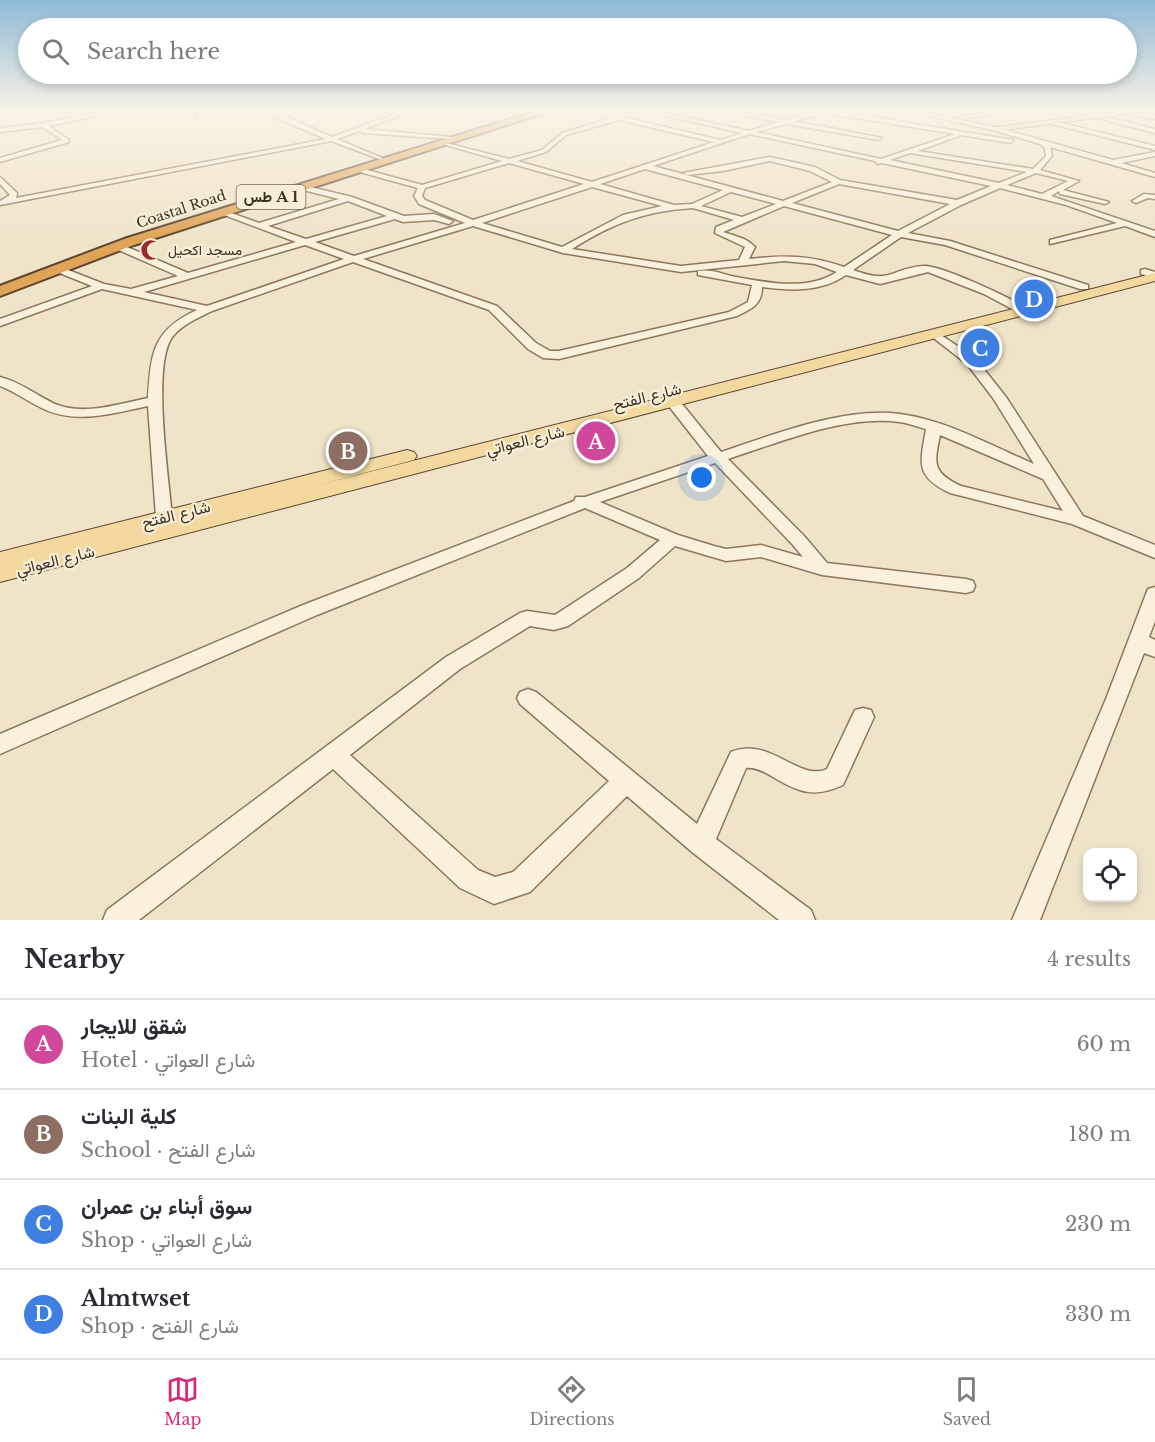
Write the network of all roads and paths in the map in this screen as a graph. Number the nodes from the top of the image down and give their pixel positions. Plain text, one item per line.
1 (21, 154) edge
2 (258, 154) edge
3 (367, 154) edge
4 (398, 154) edge
5 (405, 154) edge
6 (488, 154) edge
7 (534, 154) edge
8 (681, 154) joint
9 (843, 154) edge
10 (898, 154) edge
11 (932, 154) edge
12 (1049, 154) edge
13 (1083, 154) edge
14 (1088, 154) edge
15 (1153, 155) edge
16 (380, 159) junction
17 (0, 160) edge
18 (702, 160) dead end
19 (509, 161) junction
20 (712, 162) dead end
21 (878, 162) junction
22 (1115, 162) junction
23 (643, 166) junction
24 (732, 168) junction
25 (359, 169) junction
26 (1035, 171) junction
27 (675, 174) junction
28 (1155, 174) edge
29 (0, 179) edge
30 (838, 182) junction
31 (589, 183) junction
32 (302, 187) junction
33 (422, 187) junction
34 (1001, 187) junction
35 (731, 189) junction
36 (1057, 190) junction
37 (1044, 196) junction
38 (1155, 197) edge
39 (349, 199) junction
40 (1136, 201) dead end
41 (1105, 202) dead end
42 (3, 203) edge
43 (783, 203) junction
44 (958, 203) junction
45 (693, 206) junction
46 (674, 207) junction
47 (220, 212) junction
48 (395, 216) junction
49 (743, 220) junction
50 (1127, 224) junction
51 (258, 225) junction
52 (467, 225) junction
53 (899, 234) junction
54 (1155, 234) edge
55 (308, 242) junction
56 (1053, 242) dead end
57 (117, 246) junction
58 (563, 250) junction
59 (353, 259) junction
60 (742, 262) junction
61 (55, 268) junction
62 (681, 269) junction
63 (845, 271) junction
64 (1153, 273) edge
65 (189, 277) junction
66 (757, 282) junction
67 (0, 283) edge
68 (100, 286) junction
69 (1084, 287) junction
70 (0, 291) edge
71 (133, 292) junction
72 (1018, 308) junction
73 (208, 309) junction
74 (0, 323) edge
75 (935, 334) junction
76 (0, 381) edge
77 (154, 400) junction
78 (673, 402) junction
79 (934, 428) junction
80 (482, 444) junction
81 (718, 458) junction
82 (1047, 475) junction
83 (582, 501) junction
84 (164, 517) junction
85 (1077, 520) junction
86 (672, 539) junction
87 (1155, 552) edge
88 (0, 560) edge
89 (822, 569) junction
90 (0, 574) edge
91 (966, 585) dead end
92 (1155, 594) edge
93 (1147, 645) edge
94 (528, 698) dead end
95 (863, 717) dead end
96 (0, 744) edge
97 (333, 754) junction
98 (626, 780) junction
99 (701, 843) junction
100 (117, 920) edge
101 (801, 920) edge
102 (1026, 920) edge

1 - 17 street
2 - 42 street
3 - 16 street
4 - 16 highway, Coastal Road / طس A 1
5 - 25 highway, Coastal Road / طس A 1
6 - 19 street
7 - 19 street
8 - 18 street
8 - 23 street
9 - 21 street
10 - 21 street
11 - 26 street
12 - 26 street
13 - 28 street
14 - 22 street
15 - 22 street
16 - 67 highway, Coastal Road / طس A 1
19 - 31 street
19 - 33 street
20 - 24 street
21 - 34 street
22 - 28 street
23 - 27 street
23 - 31 street
24 - 27 street
24 - 30 street
25 - 32 highway, Coastal Road / طس A 1
25 - 33 street
26 - 34 street
26 - 36 street
27 - 35 street
29 - 42 street
30 - 43 street
30 - 44 street
31 - 46 street
31 - 52 street
32 - 39 street
32 - 47 highway, Coastal Road / طس A 1
33 - 52 street
34 - 37 street
34 - 44 street
35 - 43 street
35 - 45 street
36 - 37 street
36 - 41 street
37 - 50 street
38 - 40 street
39 - 48 street
39 - 51 street
43 - 49 street
43 - 53 street
44 - 53 street
45 - 46 street
45 - 49 street
46 - 58 street
47 - 51 street
47 - 57 highway, Coastal Road / طس A 1
48 - 52 street
48 - 55 street
49 - 60 street
50 - 54 street
50 - 56 street
51 - 55 street
52 - 58 street
52 - 59 street
53 - 63 street
53 - 69 street
55 - 59 street
55 - 65 street
57 - 61 highway, Coastal Road / طس A 1
57 - 65 street
58 - 62 street
59 - 66 street
59 - 73 street
60 - 62 street
60 - 63 street
61 - 68 street
61 - 70 highway, Coastal Road / طس A 1
62 - 66 street
63 - 66 street
63 - 72 street
64 - 69 main road, شارع الفتح
64 - 72 main road, شارع العواتي
65 - 71 street
68 - 71 street
68 - 74 street
69 - 72 main road, شارع الفتح
71 - 73 street
72 - 75 main road, شارع العواتي
72 - 80 main road, شارع الفتح
73 - 77 street
75 - 78 main road, شارع العواتي
75 - 82 street
76 - 77 street
77 - 84 street
78 - 80 main road, شارع العواتي
78 - 81 street
79 - 81 street
79 - 82 street
79 - 85 street
80 - 84 main road, شارع الفتح
80 - 90 main road, شارع العواتي
81 - 83 street
81 - 89 street
82 - 85 street
83 - 86 street
83 - 96 street
84 - 88 main road, شارع الفتح
85 - 87 street
86 - 89 street
86 - 97 street
89 - 91 street
92 - 93 street
93 - 102 street
94 - 98 street
95 - 99 street
97 - 98 street
97 - 100 street
98 - 99 street
99 - 101 street

